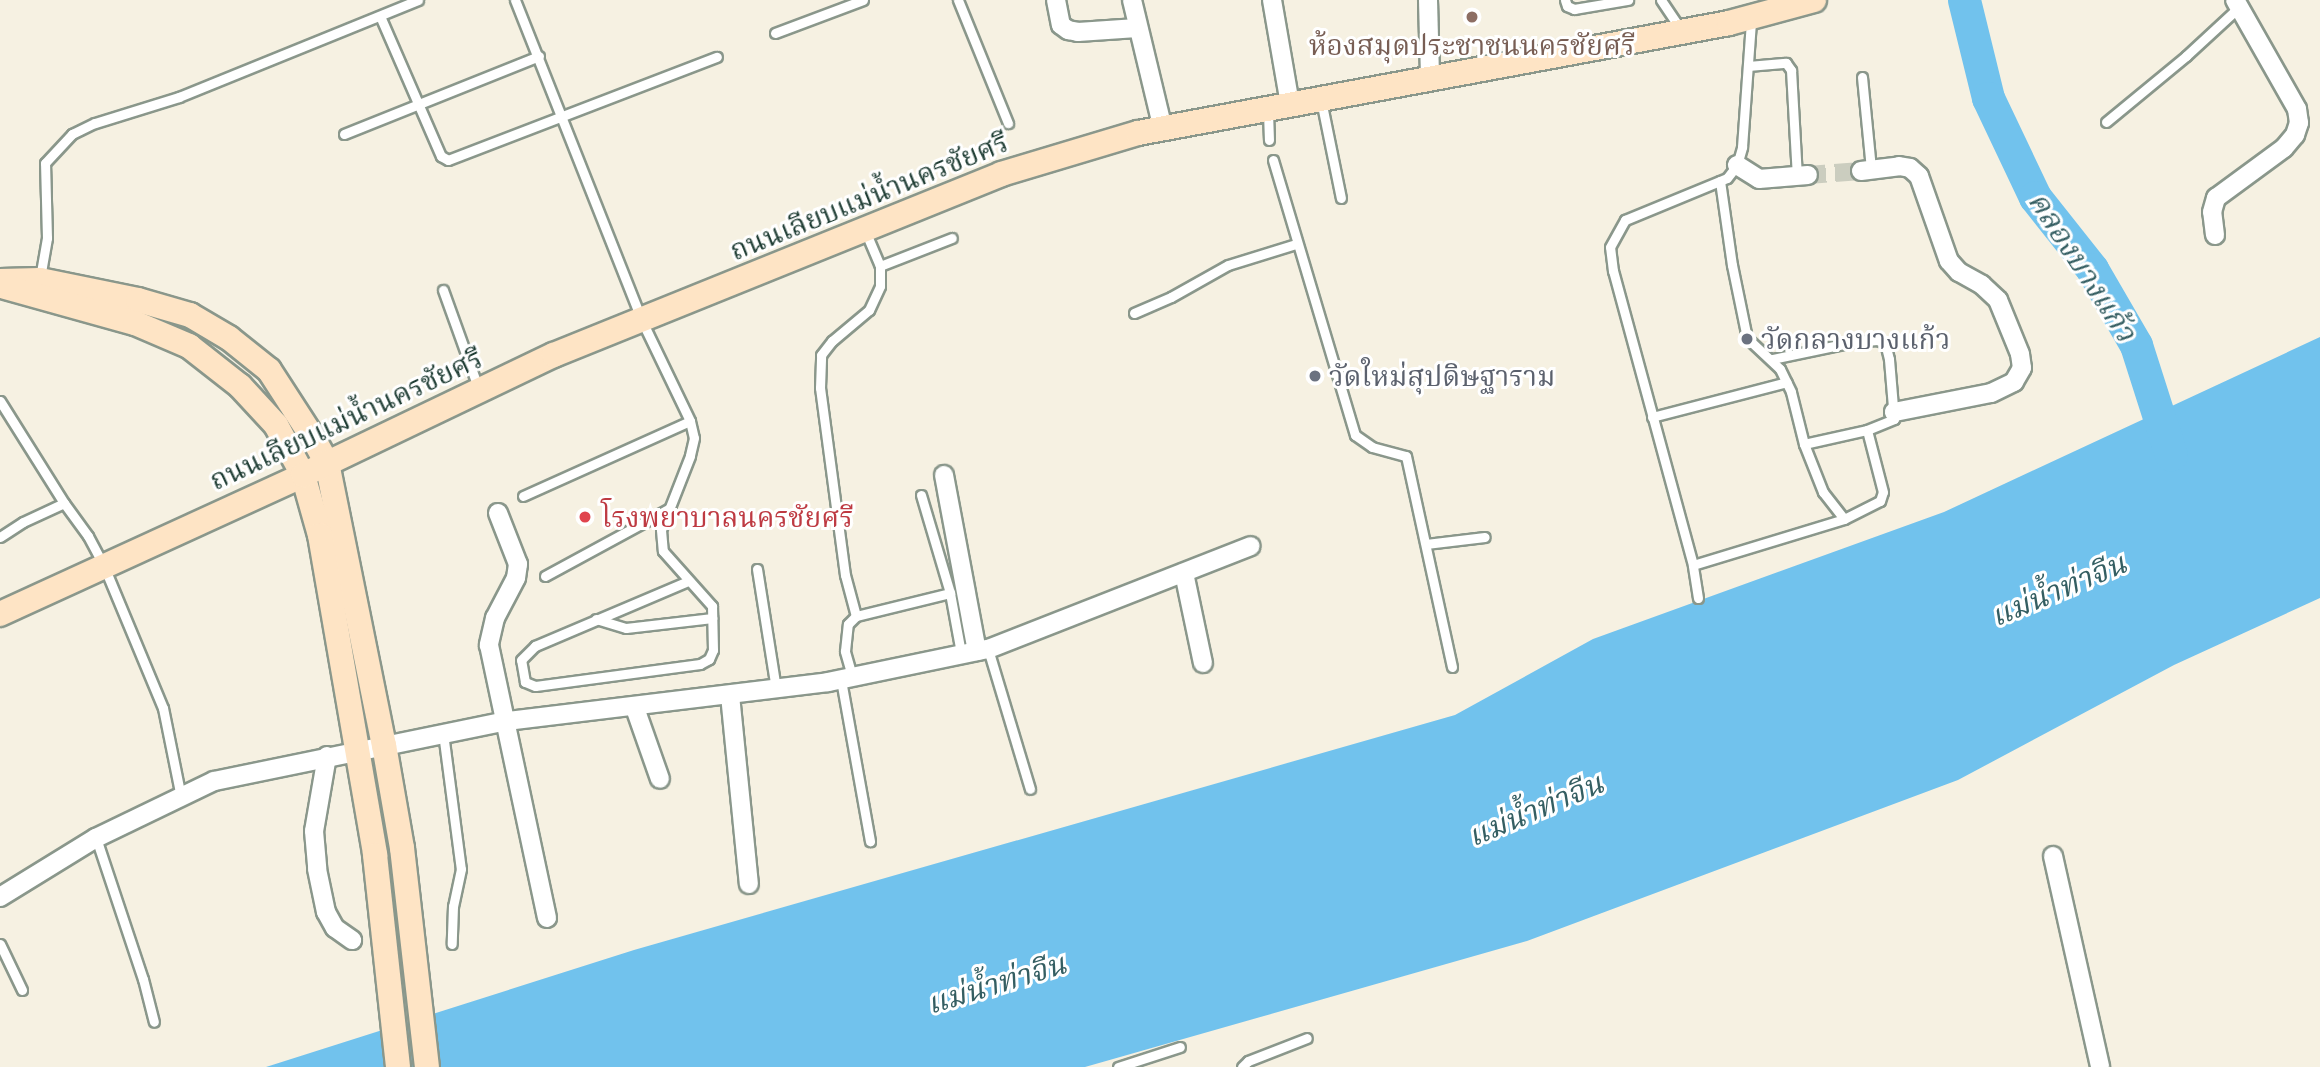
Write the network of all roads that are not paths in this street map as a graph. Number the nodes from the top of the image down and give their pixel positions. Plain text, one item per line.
1 (418, 0) edge
2 (515, 0) edge
3 (863, 0) edge
4 (958, 0) edge
5 (1056, 0) edge
6 (1132, 0) edge
7 (1272, 0) edge
8 (1427, 0) edge
9 (1565, 0) edge
10 (1628, 0) edge
11 (1661, 0) edge
12 (1814, 0) edge
13 (2236, 4) edge
14 (380, 16) junction
15 (1751, 18) junction
16 (1137, 28) junction
17 (1683, 32) junction
18 (775, 33) dead end
19 (539, 57) junction
20 (717, 57) dead end
21 (1748, 66) junction
22 (1862, 77) dead end
23 (1430, 79) junction
24 (1320, 99) junction
25 (419, 103) junction
26 (1279, 106) junction
27 (562, 118) junction
28 (2106, 122) dead end
29 (1008, 123) dead end
30 (1163, 129) junction
31 (344, 134) dead end
32 (1269, 139) dead end
33 (1273, 160) dead end
34 (1737, 165) junction
35 (1866, 170) joint
36 (1803, 176) joint
37 (1720, 181) junction
38 (1341, 198) dead end
39 (864, 229) junction
40 (2215, 235) dead end
41 (952, 238) dead end
42 (1296, 244) junction
43 (880, 266) junction
44 (40, 280) junction
45 (0, 283) edge
46 (443, 290) dead end
47 (1134, 313) dead end
48 (641, 320) junction
49 (1772, 359) junction
50 (1787, 382) junction
51 (479, 390) junction
52 (0, 401) edge
53 (1894, 412) junction
54 (1652, 417) junction
55 (690, 421) junction
56 (1867, 430) junction
57 (1804, 444) junction
58 (327, 463) junction
59 (303, 475) junction
60 (944, 475) dead end
61 (922, 495) dead end
62 (523, 496) dead end
63 (64, 503) junction
64 (670, 509) junction
65 (498, 513) dead end
66 (1844, 519) junction
67 (0, 537) edge
68 (1485, 537) dead end
69 (1426, 544) junction
70 (1251, 546) dead end
71 (103, 564) junction
72 (1693, 565) junction
73 (757, 569) dead end
74 (1184, 573) junction
75 (545, 576) dead end
76 (688, 581) junction
77 (950, 593) junction
78 (1698, 598) dead end
79 (1, 609) edge
80 (856, 616) junction
81 (712, 618) junction
82 (596, 619) junction
83 (975, 651) junction
84 (1203, 663) dead end
85 (1452, 667) dead end
86 (847, 678) junction
87 (776, 690) junction
88 (730, 695) junction
89 (635, 708) junction
90 (507, 721) junction
91 (443, 733) junction
92 (384, 745) junction
93 (357, 750) junction
94 (327, 756) junction
95 (660, 779) dead end
96 (1030, 789) dead end
97 (181, 797) junction
98 (96, 838) junction
99 (870, 841) dead end
100 (2053, 856) dead end
101 (750, 884) dead end
102 (0, 897) edge
103 (547, 918) dead end
104 (352, 940) dead end
105 (0, 944) edge
106 (452, 944) dead end
107 (22, 990) dead end
108 (154, 1022) dead end
109 (1307, 1038) dead end
110 (1180, 1048) dead end
111 (398, 1067) edge
112 (427, 1067) edge
113 (1118, 1067) edge
114 (1242, 1067) edge
115 (2100, 1067) edge

1 - 14 lane
2 - 19 lane
3 - 18 lane
4 - 29 lane
5 - 16 street
6 - 16 street
7 - 26 street
8 - 23 street
9 - 10 lane
11 - 17 lane
12 - 15 main road, ถนนเลียบแม่น้ำนครชัยศรี
13 - 28 lane
13 - 40 street
14 - 25 lane
14 - 44 lane
15 - 17 main road, ถนนเลียบแม่น้ำนครชัยศรี
15 - 21 lane
16 - 30 street
17 - 23 main road, ถนนเลียบแม่น้ำนครชัยศรี
19 - 25 lane
19 - 27 lane
20 - 27 lane
21 - 34 lane
21 - 36 lane
22 - 35 lane
23 - 24 main road, ถนนเลียบแม่น้ำนครชัยศรี
24 - 26 main road, ถนนเลียบแม่น้ำนครชัยศรี
24 - 38 lane
25 - 27 lane
25 - 31 lane
26 - 30 main road, ถนนเลียบแม่น้ำนครชัยศรี
26 - 32 lane
27 - 48 lane
30 - 39 main road, ถนนเลียบแม่น้ำนครชัยศรี
33 - 42 lane
34 - 36 street
34 - 37 lane
35 - 53 street
37 - 49 lane
37 - 54 lane
39 - 43 lane
39 - 48 main road, ถนนเลียบแม่น้ำนครชัยศรี
41 - 43 lane
42 - 47 lane
42 - 69 lane
43 - 80 lane
44 - 45 main road
44 - 58 main road
45 - 59 main road
46 - 51 lane
48 - 51 main road, ถนนเลียบแม่น้ำนครชัยศรี
48 - 55 lane
49 - 50 lane
49 - 53 lane
50 - 54 lane
50 - 57 lane
51 - 58 main road, ถนนเลียบแม่น้ำนครชัยศรี
52 - 63 lane
53 - 56 lane
54 - 72 lane
55 - 62 lane
55 - 64 lane
56 - 57 lane
56 - 66 lane
57 - 66 lane
58 - 59 main road, ถนนเลียบแม่น้ำนครชัยศรี
58 - 92 main road
59 - 71 main road, ถนนเลียบแม่น้ำนครชัยศรี
59 - 93 main road
60 - 83 street
61 - 77 lane
63 - 67 lane
63 - 71 lane
64 - 75 lane
64 - 76 lane
65 - 90 street
66 - 72 lane
68 - 69 lane
69 - 85 lane
70 - 74 street
71 - 79 main road, ถนนเลียบแม่น้ำนครชัยศรี
71 - 97 lane
72 - 78 lane
73 - 87 lane
74 - 83 street
74 - 84 street
76 - 81 lane
76 - 82 lane
77 - 80 lane
77 - 83 lane
80 - 86 lane
81 - 82 lane
81 - 82 lane
83 - 86 street
83 - 96 lane
86 - 87 street
86 - 99 lane
87 - 88 street
88 - 89 street
88 - 101 street
89 - 90 street
89 - 95 street
90 - 91 street
90 - 103 street
91 - 92 street
91 - 106 lane
92 - 93 street
92 - 112 main road
93 - 94 street
93 - 111 main road
94 - 97 street
94 - 104 street
97 - 98 street
98 - 102 street
98 - 108 lane
100 - 115 street
105 - 107 lane
109 - 114 lane
110 - 113 lane

